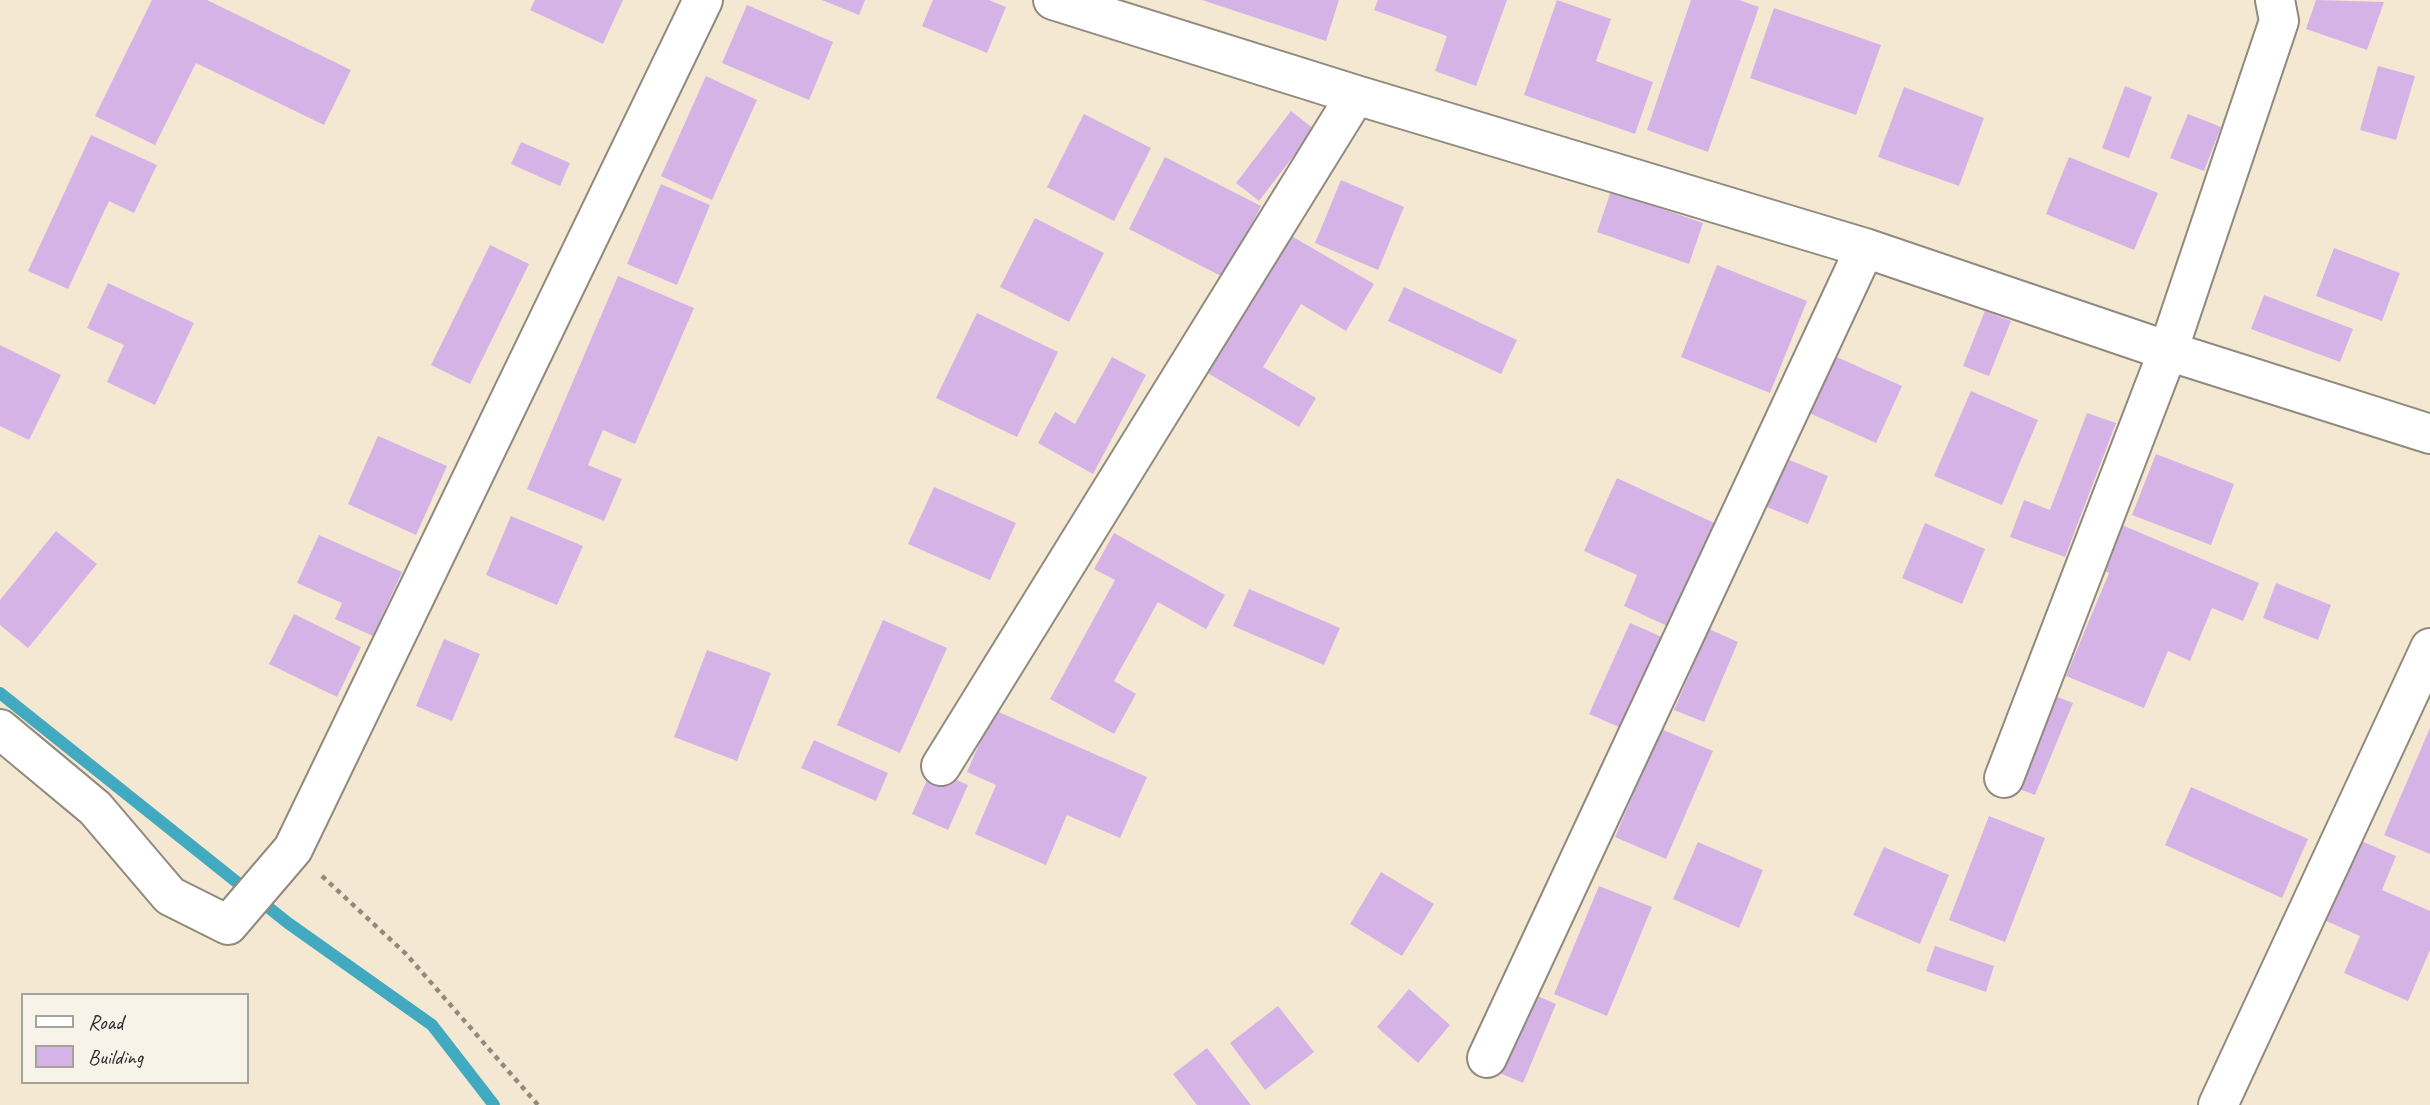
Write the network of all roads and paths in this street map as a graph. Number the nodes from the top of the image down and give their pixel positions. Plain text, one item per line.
1 (704, 0) edge
2 (1053, 0) edge
3 (2275, 0) edge
4 (1356, 95) junction
5 (1865, 248) junction
6 (2168, 351) junction
7 (2430, 434) edge
8 (2430, 648) edge
9 (0, 729) edge
10 (941, 766) dead end
11 (2004, 778) dead end
12 (293, 849) junction
13 (1487, 1058) dead end
14 (538, 1105) edge
15 (2218, 1105) edge

1 - 12 street
2 - 4 street
3 - 6 street
4 - 5 street
4 - 10 street
5 - 6 street
5 - 13 street
6 - 7 street
6 - 11 street
8 - 15 street
9 - 12 street
12 - 14 path

